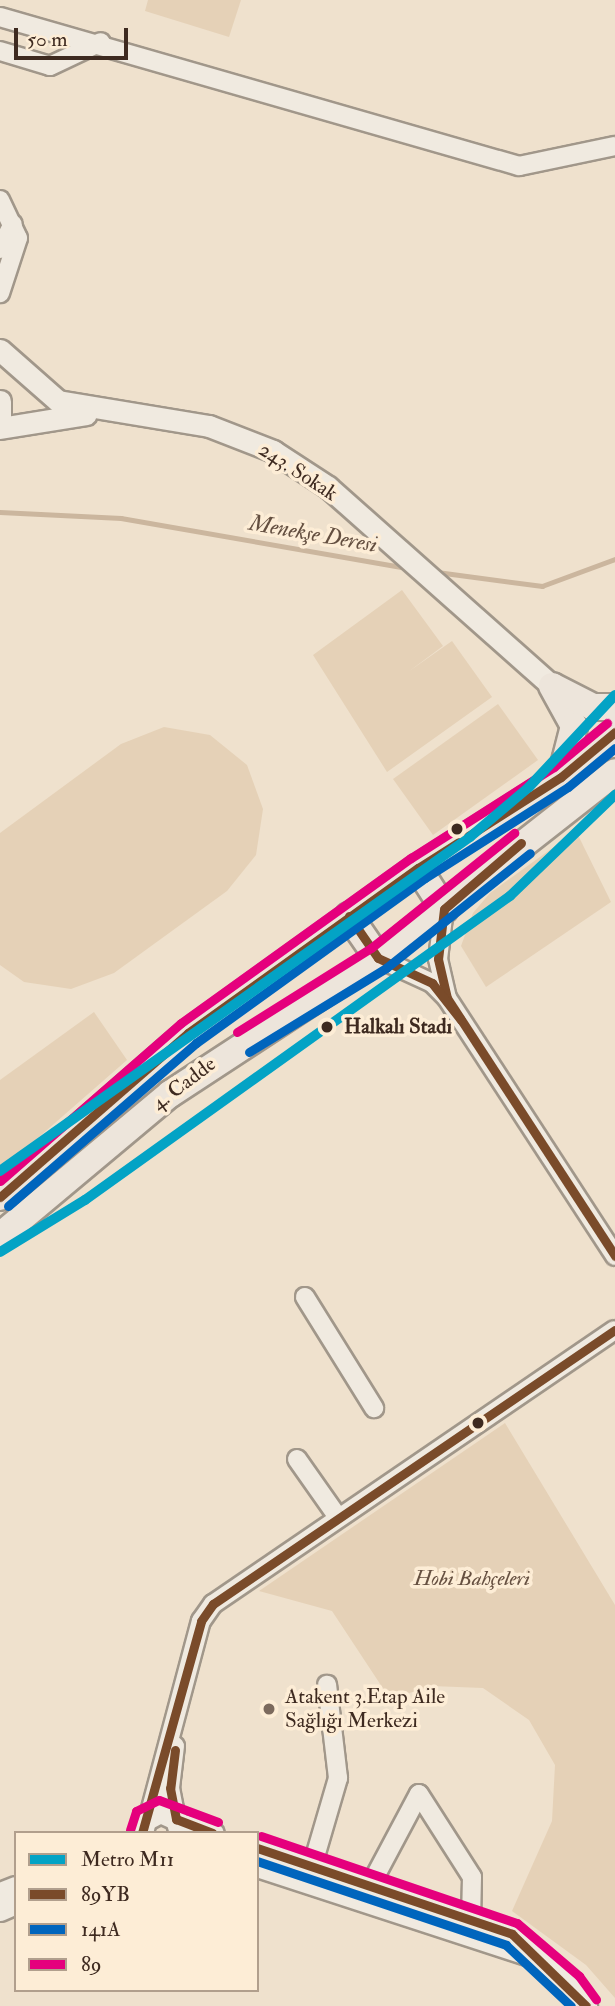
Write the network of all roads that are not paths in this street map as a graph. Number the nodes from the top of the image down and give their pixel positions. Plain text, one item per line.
1 (0, 17) edge
2 (43, 28) junction
3 (101, 43) junction
4 (0, 51) edge
5 (50, 66) junction
6 (615, 146) edge
7 (0, 200) edge
8 (14, 220) junction
9 (0, 249) edge
10 (0, 293) edge
11 (0, 350) edge
12 (0, 363) edge
13 (0, 401) edge
14 (74, 414) junction
15 (137, 417) junction
16 (0, 421) edge
17 (0, 428) edge
18 (552, 686) junction
19 (615, 707) edge
20 (615, 730) edge
21 (615, 772) edge
22 (561, 777) junction
23 (418, 868) junction
24 (444, 909) junction
25 (349, 916) junction
26 (378, 958) junction
27 (447, 998) junction
28 (0, 1197) edge
29 (0, 1236) edge
30 (615, 1256) edge
31 (304, 1297) dead end
32 (615, 1329) edge
33 (374, 1408) dead end
34 (297, 1459) dead end
35 (337, 1516) junction
36 (327, 1685) dead end
37 (175, 1718) junction
38 (145, 1824) edge
39 (179, 1825) edge
40 (204, 1831) edge
41 (259, 1849) edge
42 (259, 1866) edge
43 (309, 1875) junction
44 (366, 1893) junction
45 (471, 1920) junction
46 (545, 1960) junction
47 (586, 2006) edge

1 - 2 street
2 - 3 street
2 - 5 street
3 - 5 street
3 - 6 street
4 - 5 street
7 - 8 street
8 - 9 street
8 - 10 street
11 - 15 street, 243. Sokak
12 - 14 street
13 - 16 street
14 - 15 street
14 - 17 street
15 - 18 street, 243. Sokak
18 - 19 main road
18 - 20 main road
18 - 22 main road
20 - 22 main road, 4. Cadde
21 - 24 main road, 4. Cadde
22 - 23 main road, 4. Cadde
23 - 24 main road
23 - 25 main road, 4. Cadde
24 - 26 main road, 4. Cadde
24 - 27 street
25 - 26 main road
25 - 28 main road, 4. Cadde
26 - 27 street
26 - 29 main road, 4. Cadde
27 - 30 street
31 - 33 street
32 - 35 street
34 - 35 street
35 - 37 street
36 - 43 street
37 - 38 street
37 - 39 street
38 - 39 street
39 - 40 street
41 - 43 street
42 - 43 street
43 - 44 street
44 - 45 street
44 - 45 street
44 - 46 street
45 - 46 street
46 - 47 street

